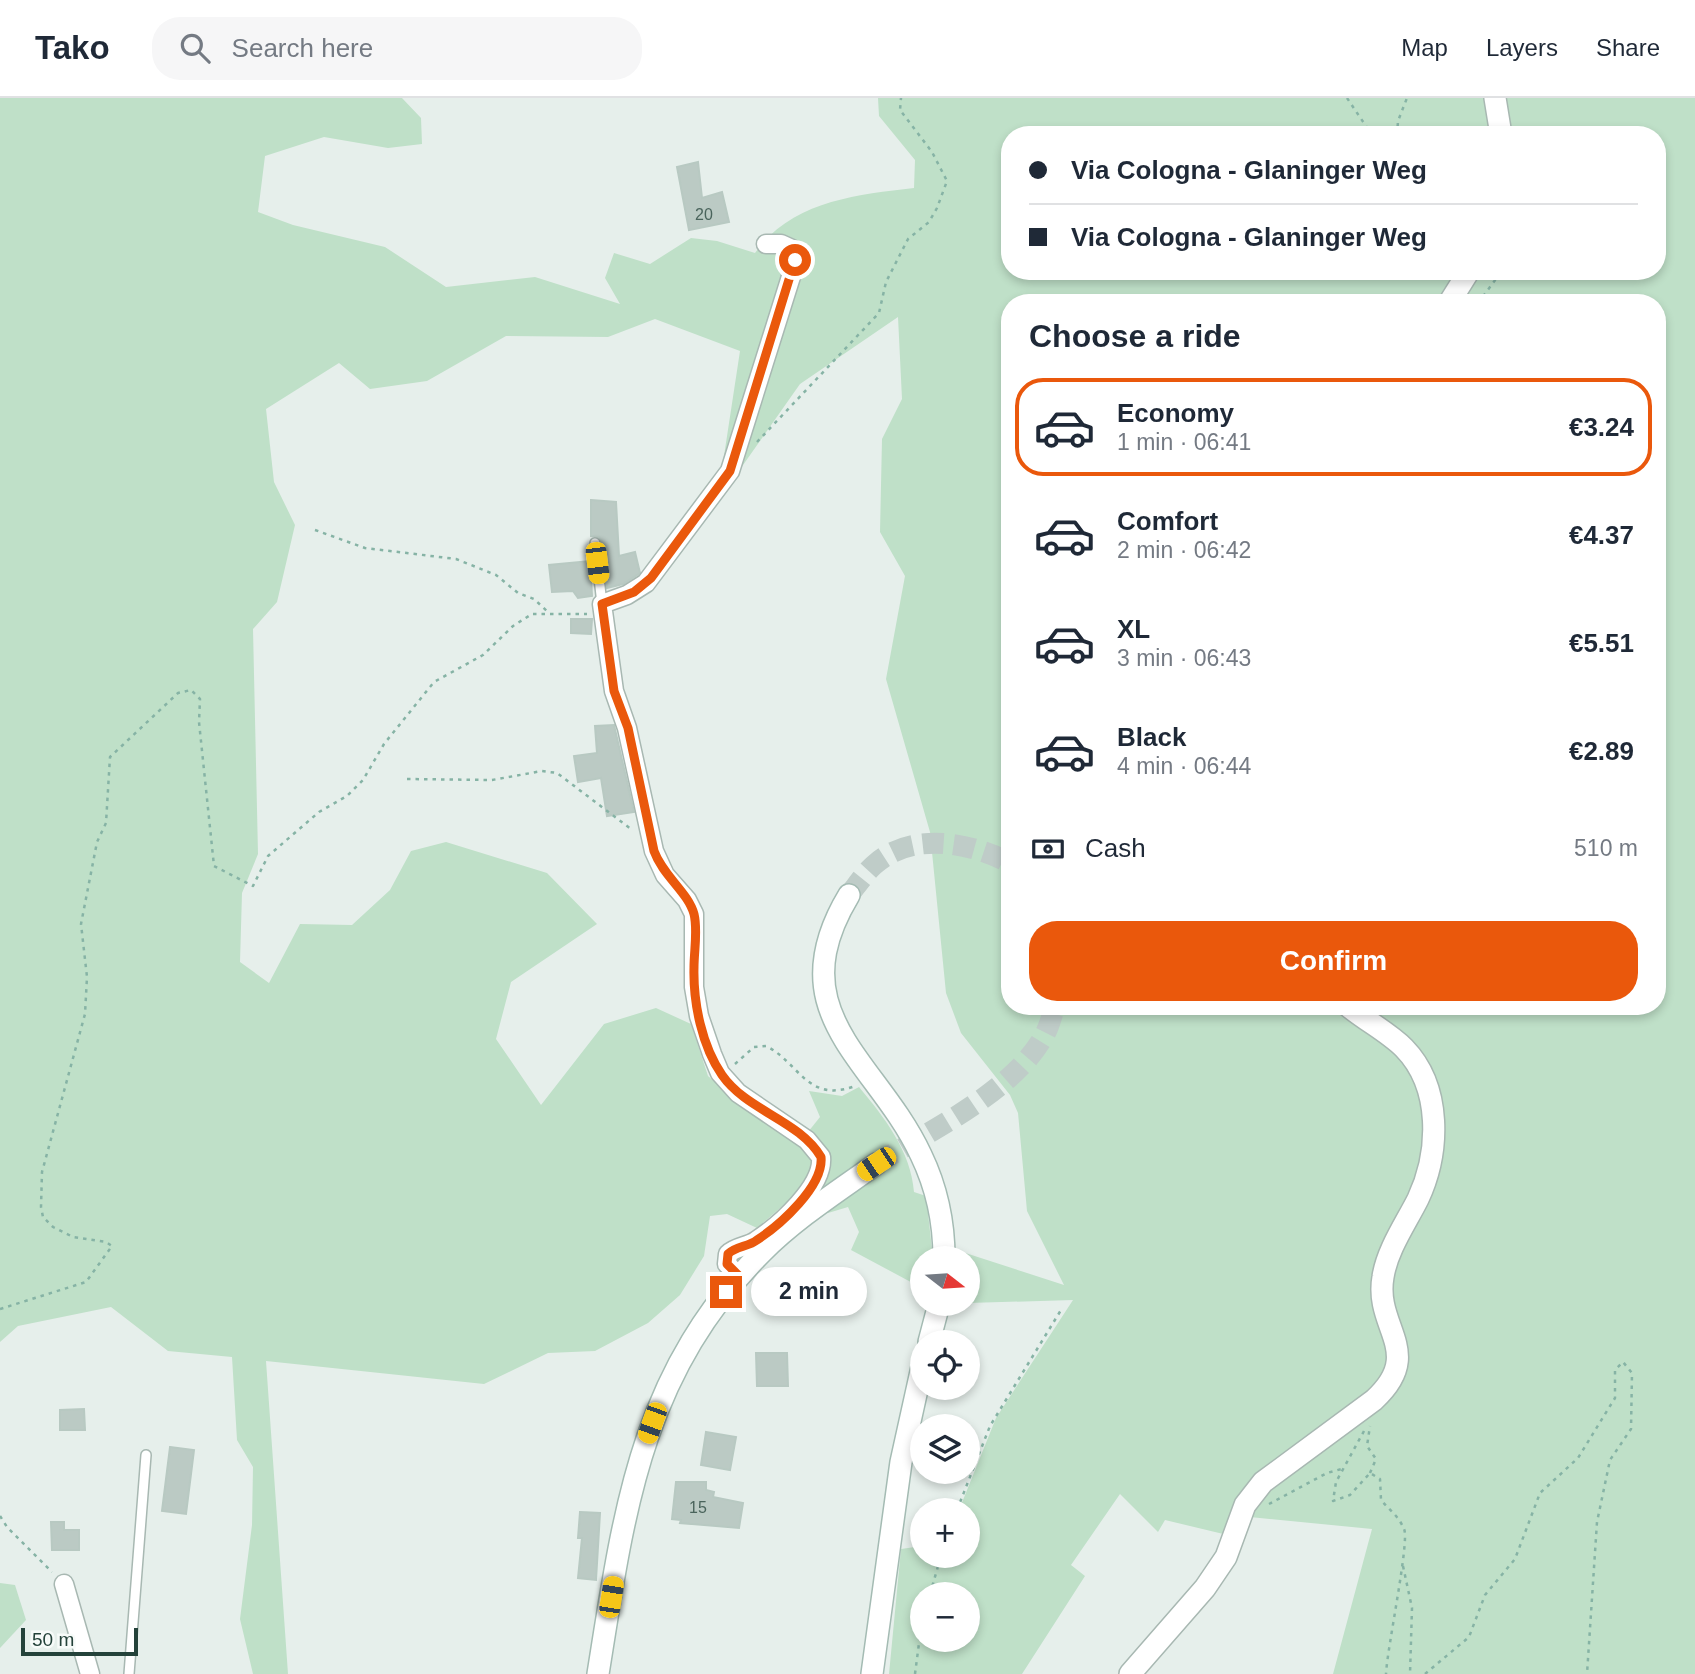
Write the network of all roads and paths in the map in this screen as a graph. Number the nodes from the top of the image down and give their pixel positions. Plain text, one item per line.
1 (901, 98) edge
2 (1347, 98) edge
3 (1407, 98) edge
4 (1495, 98) edge
5 (1366, 126) edge
6 (1398, 126) edge
7 (1500, 126) edge
8 (766, 244) dead end
9 (756, 444) dead end
10 (315, 530) dead end
11 (595, 543) dead end
12 (602, 604) junction
13 (548, 612) junction
14 (407, 779) dead end
15 (654, 851) junction
16 (849, 895) tunnel mouth
17 (1360, 1015) edge
18 (720, 1073) junction
19 (849, 1088) dead end
20 (876, 1164) tunnel mouth
21 (943, 1246) edge
22 (739, 1276) junction
23 (0, 1309) edge
24 (1061, 1310) dead end
25 (915, 1400) edge
26 (1370, 1426) dead end
27 (146, 1455) dead end
28 (1370, 1473) junction
29 (1263, 1482) junction
30 (962, 1498) edge
31 (0, 1516) edge
32 (1402, 1563) junction
33 (64, 1584) joint
34 (918, 1652) edge
35 (90, 1674) edge
36 (129, 1674) edge
37 (598, 1674) edge
38 (872, 1674) edge
39 (915, 1674) edge
40 (1130, 1674) edge
41 (1386, 1674) edge
42 (1410, 1674) edge
43 (1425, 1674) edge
44 (1587, 1674) edge

1 - 9 path
2 - 5 path
3 - 6 path
4 - 7 main road
8 - 12 street
10 - 13 path
11 - 12 lane
12 - 13 path
12 - 15 street
13 - 23 path
14 - 15 path
15 - 18 street
16 - 21 main road
17 - 29 main road
18 - 19 path
18 - 22 street
20 - 22 main road
22 - 37 main road
24 - 30 path
25 - 38 main road
26 - 28 path
27 - 36 lane
28 - 29 path
28 - 32 path
29 - 40 main road
31 - 33 path
32 - 41 path
32 - 42 path
33 - 35 street
34 - 39 path
43 - 44 path

